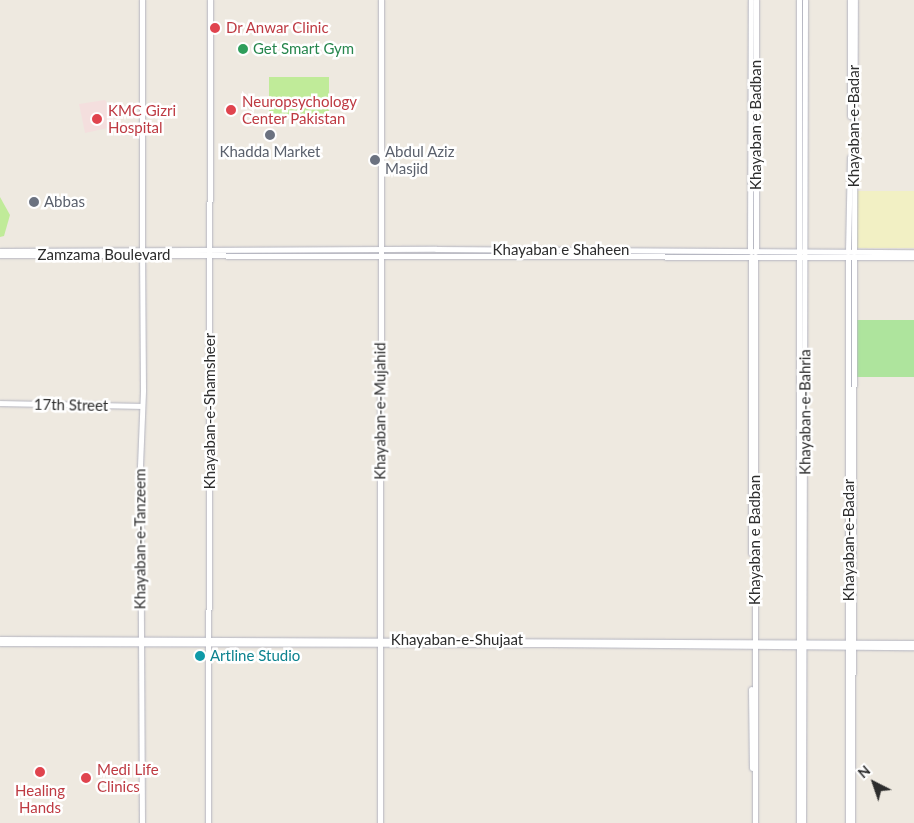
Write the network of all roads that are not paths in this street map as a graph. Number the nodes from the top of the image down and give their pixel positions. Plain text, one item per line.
1 (142, 0) edge
2 (210, 0) edge
3 (381, 0) edge
4 (751, 0) edge
5 (756, 0) edge
6 (799, 0) edge
7 (805, 0) edge
8 (850, 0) edge
9 (854, 0) edge
10 (798, 250) junction
11 (0, 251) edge
12 (208, 252) junction
13 (914, 252) edge
14 (142, 253) junction
15 (381, 253) junction
16 (753, 253) junction
17 (806, 254) junction
18 (888, 254) junction
19 (0, 255) edge
20 (851, 255) junction
21 (798, 257) junction
22 (914, 257) edge
23 (0, 403) edge
24 (142, 406) junction
25 (0, 639) edge
26 (140, 641) junction
27 (209, 641) junction
28 (380, 642) junction
29 (914, 642) edge
30 (0, 643) edge
31 (753, 643) junction
32 (801, 644) junction
33 (851, 645) junction
34 (914, 647) edge
35 (142, 823) edge
36 (208, 823) edge
37 (380, 823) edge
38 (754, 823) edge
39 (801, 823) edge
40 (848, 823) edge
41 (852, 823) edge

1 - 14 main road, Khayaban-e-Tanzeem
2 - 12 main road, Khayaban-e-Shamsheer
3 - 15 main road, Khayaban-e-Mujahid
4 - 16 main road, Khayaban e Badban
5 - 16 main road, Khayaban e Badban
6 - 10 main road, Khayaban-e-Bahria
7 - 17 main road, Khayaban-e-Bahria
8 - 20 main road, Khayaban-e-Badar
9 - 20 main road, Khayaban-e-Badar
10 - 16 main road, Khayaban e Shaheen
10 - 17 main road, Khayaban e Shaheen
10 - 21 main road, Khayaban-e-Bahria
11 - 14 main road, Zamzama Boulevard
12 - 14 main road, Zamzama Boulevard
12 - 15 main road, Khayaban e Shaheen
12 - 27 main road, Khayaban-e-Shamsheer
13 - 18 main road, Khayaban e Shaheen
14 - 19 main road, Zamzama Boulevard
14 - 24 main road, Khayaban-e-Tanzeem
15 - 16 main road, Khayaban e Shaheen
15 - 28 main road, Khayaban-e-Mujahid
16 - 21 main road, Khayaban e Shaheen
16 - 31 main road, Khayaban e Badban
17 - 20 main road, Khayaban e Shaheen
17 - 21 main road, Khayaban e Shaheen
17 - 32 main road, Khayaban-e-Bahria
18 - 20 main road, Khayaban e Shaheen
18 - 22 main road, Khayaban e Shaheen
20 - 33 main road, Khayaban-e-Badar
21 - 32 main road, Khayaban-e-Bahria
23 - 24 main road, 17th Street
24 - 26 main road, Khayaban-e-Tanzeem
25 - 26 main road, Khayaban-e-Shujaat
26 - 27 main road, Khayaban-e-Shujaat
26 - 30 main road, Khayaban-e-Shujaat
26 - 35 main road, Khayaban-e-Tanzeem
27 - 28 main road, Khayaban-e-Shujaat
27 - 36 main road, Khayaban-e-Shamsheer
28 - 31 main road, Khayaban-e-Shujaat
28 - 37 main road, Khayaban-e-Mujahid
29 - 33 main road, Khayaban-e-Shujaat
31 - 32 main road, Khayaban-e-Shujaat
31 - 38 main road, Khayaban e Badban
32 - 33 main road, Khayaban-e-Shujaat
32 - 39 main road, Khayaban-e-Bahria
33 - 34 main road, Khayaban-e-Shujaat
33 - 40 main road, Khayaban-e-Badar
33 - 41 main road, Khayaban-e-Badar

